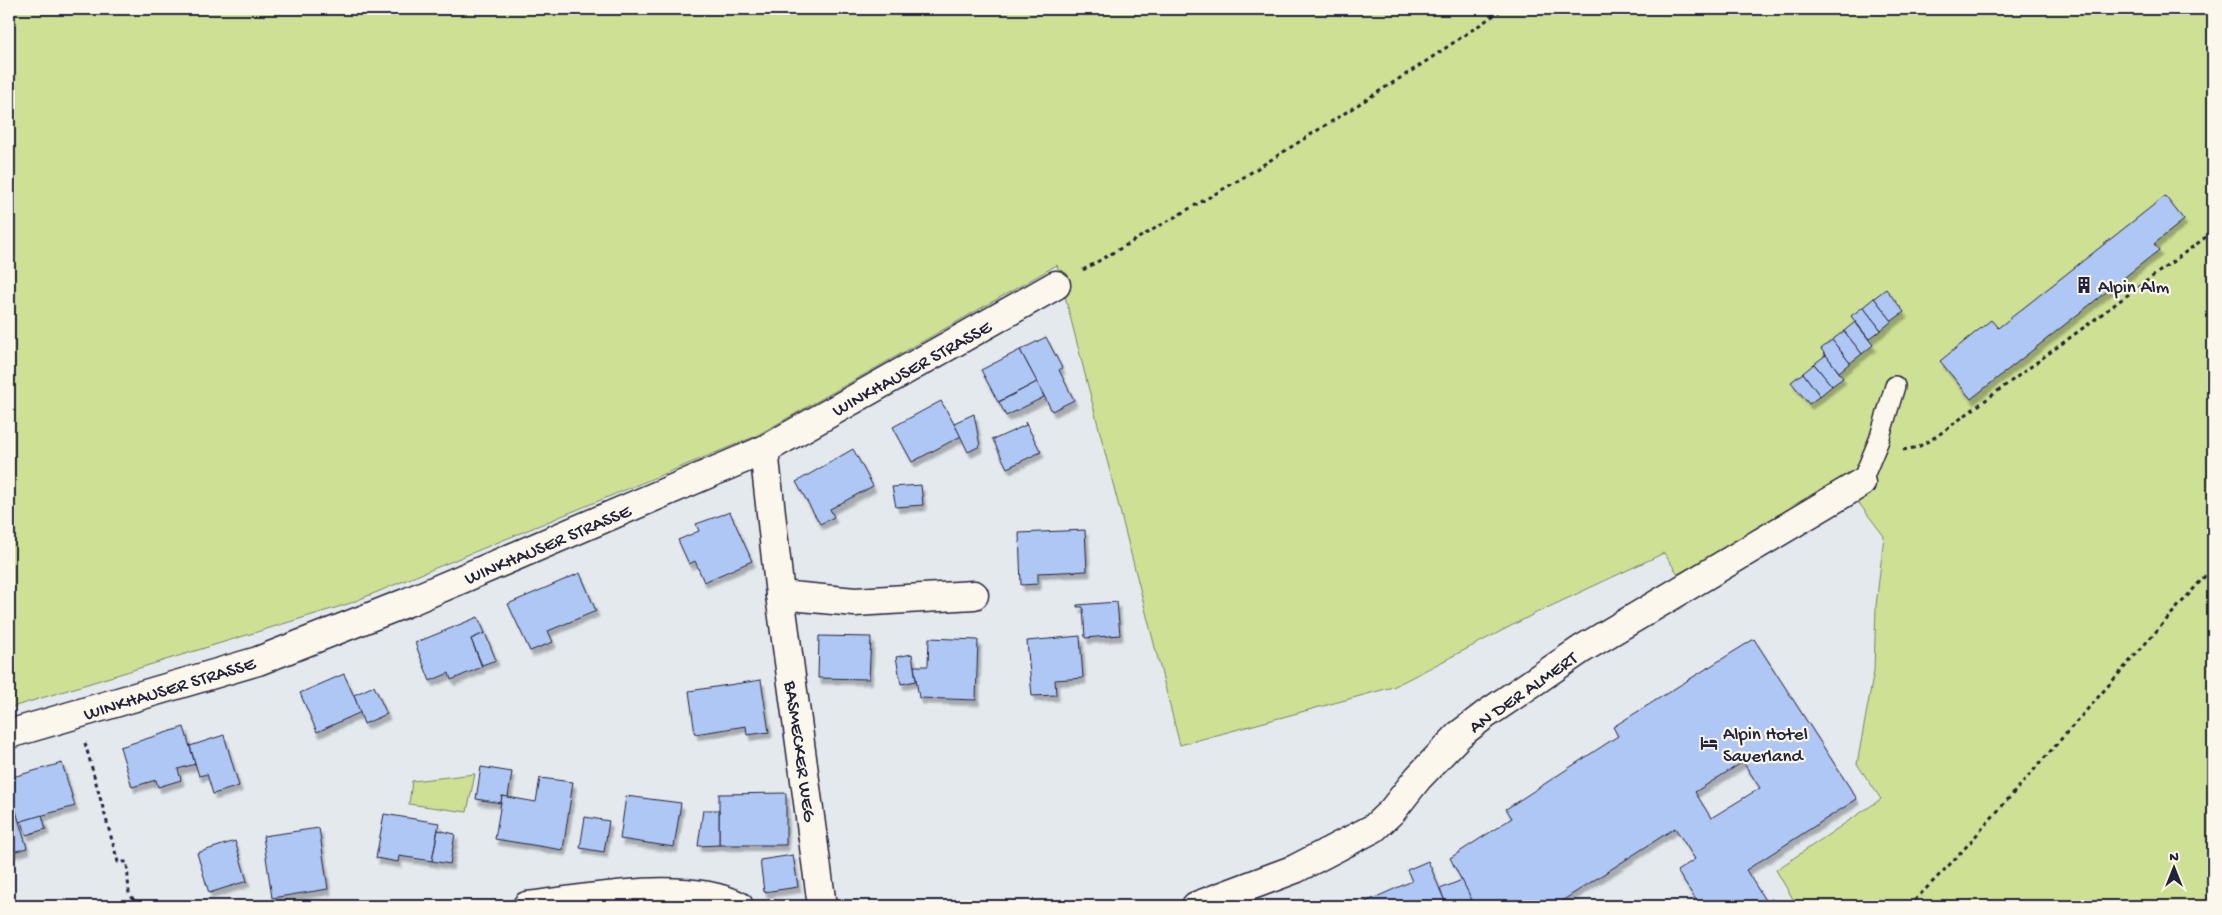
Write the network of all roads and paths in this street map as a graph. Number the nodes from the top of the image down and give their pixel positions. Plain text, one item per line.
1 (1503, 9) edge
2 (2213, 229) edge
3 (1056, 285) joint
4 (1895, 386) dead end
5 (764, 450) junction
6 (1873, 455) junction
7 (1861, 483) joint
8 (2213, 567) edge
9 (780, 595) junction
10 (974, 595) dead end
11 (77, 714) junction
12 (9, 734) edge
13 (139, 906) edge
14 (527, 906) edge
15 (739, 906) edge
16 (822, 906) edge
17 (1196, 906) edge
18 (1909, 906) edge

1 - 3 path
2 - 6 path
3 - 5 street, WINKHAUSER STRASSE
4 - 6 lane
5 - 9 street, BASMECKER WEG
5 - 11 street, WINKHAUSER STRASSE
6 - 7 lane
7 - 17 street, AN DER ALMERT
8 - 18 path
9 - 10 street
9 - 16 street, BASMECKER WEG
11 - 12 street, WINKHAUSER STRASSE
11 - 13 path
14 - 15 street

